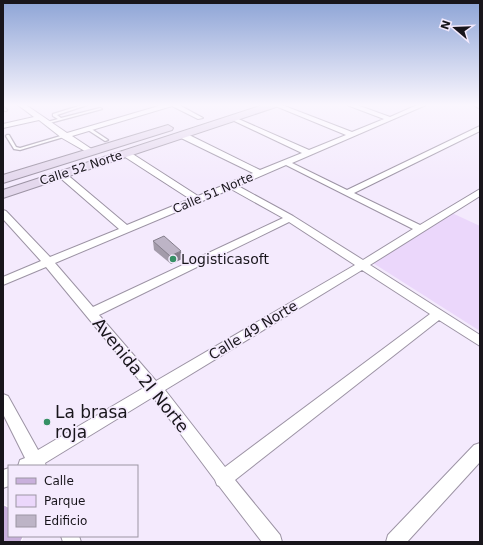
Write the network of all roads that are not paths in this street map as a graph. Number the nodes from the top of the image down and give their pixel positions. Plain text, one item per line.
1 (57, 130) edge
2 (84, 130) edge
3 (91, 130) edge
4 (169, 130) edge
5 (174, 130) edge
6 (188, 130) edge
7 (259, 130) edge
8 (341, 130) edge
9 (364, 130) edge
10 (475, 130) edge
11 (353, 135) junction
12 (8, 136) dead end
13 (65, 136) junction
14 (106, 140) dead end
15 (90, 152) junction
16 (125, 153) junction
17 (309, 153) junction
18 (287, 163) junction
19 (61, 174) junction
20 (260, 174) junction
21 (3, 179) edge
22 (232, 186) junction
23 (480, 192) edge
24 (347, 193) junction
25 (3, 194) edge
26 (198, 200) junction
27 (3, 212) edge
28 (290, 218) junction
29 (420, 229) junction
30 (127, 230) junction
31 (48, 262) junction
32 (362, 265) junction
33 (3, 281) edge
34 (92, 313) junction
35 (439, 314) junction
36 (480, 340) edge
37 (155, 389) junction
38 (3, 400) edge
39 (480, 450) edge
40 (33, 464) edge
41 (223, 479) junction
42 (3, 519) edge
43 (8, 532) edge
44 (273, 542) edge
45 (395, 542) edge

1 - 13 street
2 - 13 street
3 - 14 lane
4 - 15 main road, Calle 52 Norte
5 - 16 main road, Calle 52 Norte
6 - 20 street
7 - 17 street
8 - 11 street
9 - 11 street, Calle 51 Norte
10 - 24 street
11 - 17 street, Calle 51 Norte
12 - 13 lane
13 - 15 street
15 - 21 main road, Calle 52 Norte
16 - 19 main road, Calle 52 Norte
16 - 26 street
17 - 18 street, Calle 51 Norte
18 - 20 street, Calle 51 Norte
18 - 24 street
19 - 25 main road, Calle 52 Norte
19 - 30 street
20 - 22 street, Calle 51 Norte
22 - 26 street, Calle 51 Norte
22 - 28 street
23 - 29 street, Calle 49 Norte
24 - 29 street
26 - 30 street, Calle 51 Norte
27 - 31 street, Avenida 2I Norte
28 - 32 street
28 - 34 street
29 - 32 street, Calle 49 Norte
30 - 31 street, Calle 51 Norte
31 - 33 street, Calle 51 Norte
31 - 34 street, Avenida 2I Norte
32 - 35 street
32 - 37 street, Calle 49 Norte
34 - 37 street, Avenida 2I Norte
35 - 36 street
35 - 41 street
37 - 40 street, Calle 49 Norte
37 - 41 street, Avenida 2I Norte
38 - 40 street
39 - 45 street
41 - 44 street, Avenida 2I Norte
42 - 43 main road

